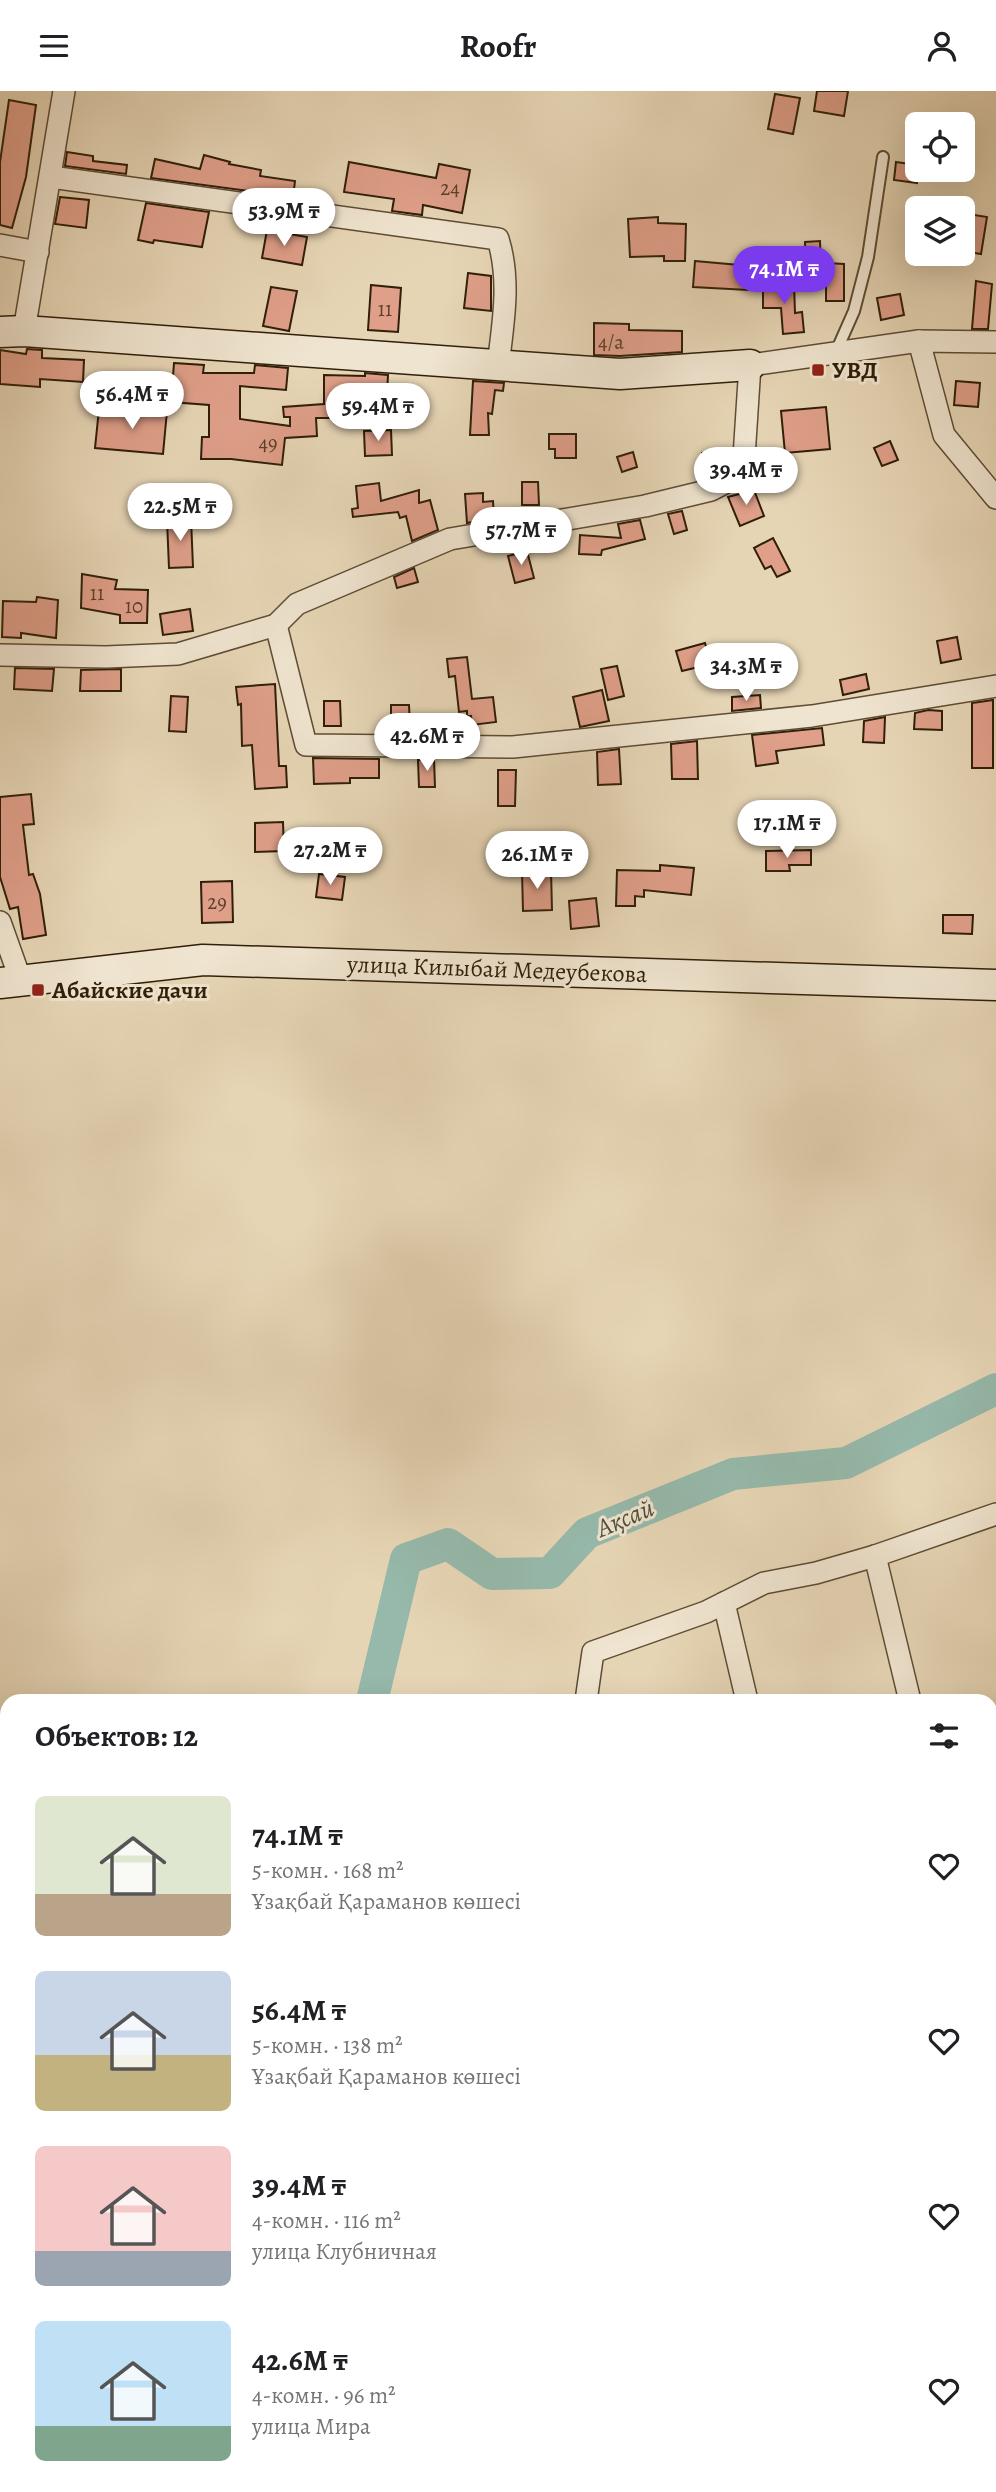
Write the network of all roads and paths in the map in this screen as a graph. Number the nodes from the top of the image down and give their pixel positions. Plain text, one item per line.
1 (64, 91) edge
2 (883, 157) dead end
3 (51, 177) junction
4 (0, 245) edge
5 (38, 252) junction
6 (12, 332) edge
7 (919, 341) junction
8 (996, 342) edge
9 (835, 354) junction
10 (750, 365) junction
11 (498, 366) junction
12 (996, 498) edge
13 (276, 625) junction
14 (0, 655) edge
15 (996, 686) edge
16 (0, 922) edge
17 (10, 982) edge
18 (996, 985) edge
19 (996, 1514) edge
20 (876, 1556) junction
21 (724, 1603) junction
22 (587, 1694) edge
23 (745, 1694) edge
24 (907, 1694) edge

1 - 3 street
2 - 9 lane
3 - 5 street
3 - 11 street
4 - 5 street
5 - 6 street
6 - 11 main road
7 - 8 street
7 - 9 street
7 - 12 street
9 - 10 street
10 - 11 main road
10 - 13 street
13 - 14 street
13 - 15 street
16 - 17 street
17 - 18 main road, улица Килыбай Медеубекова
19 - 20 street
20 - 21 street
20 - 24 street
21 - 22 street
21 - 23 street

